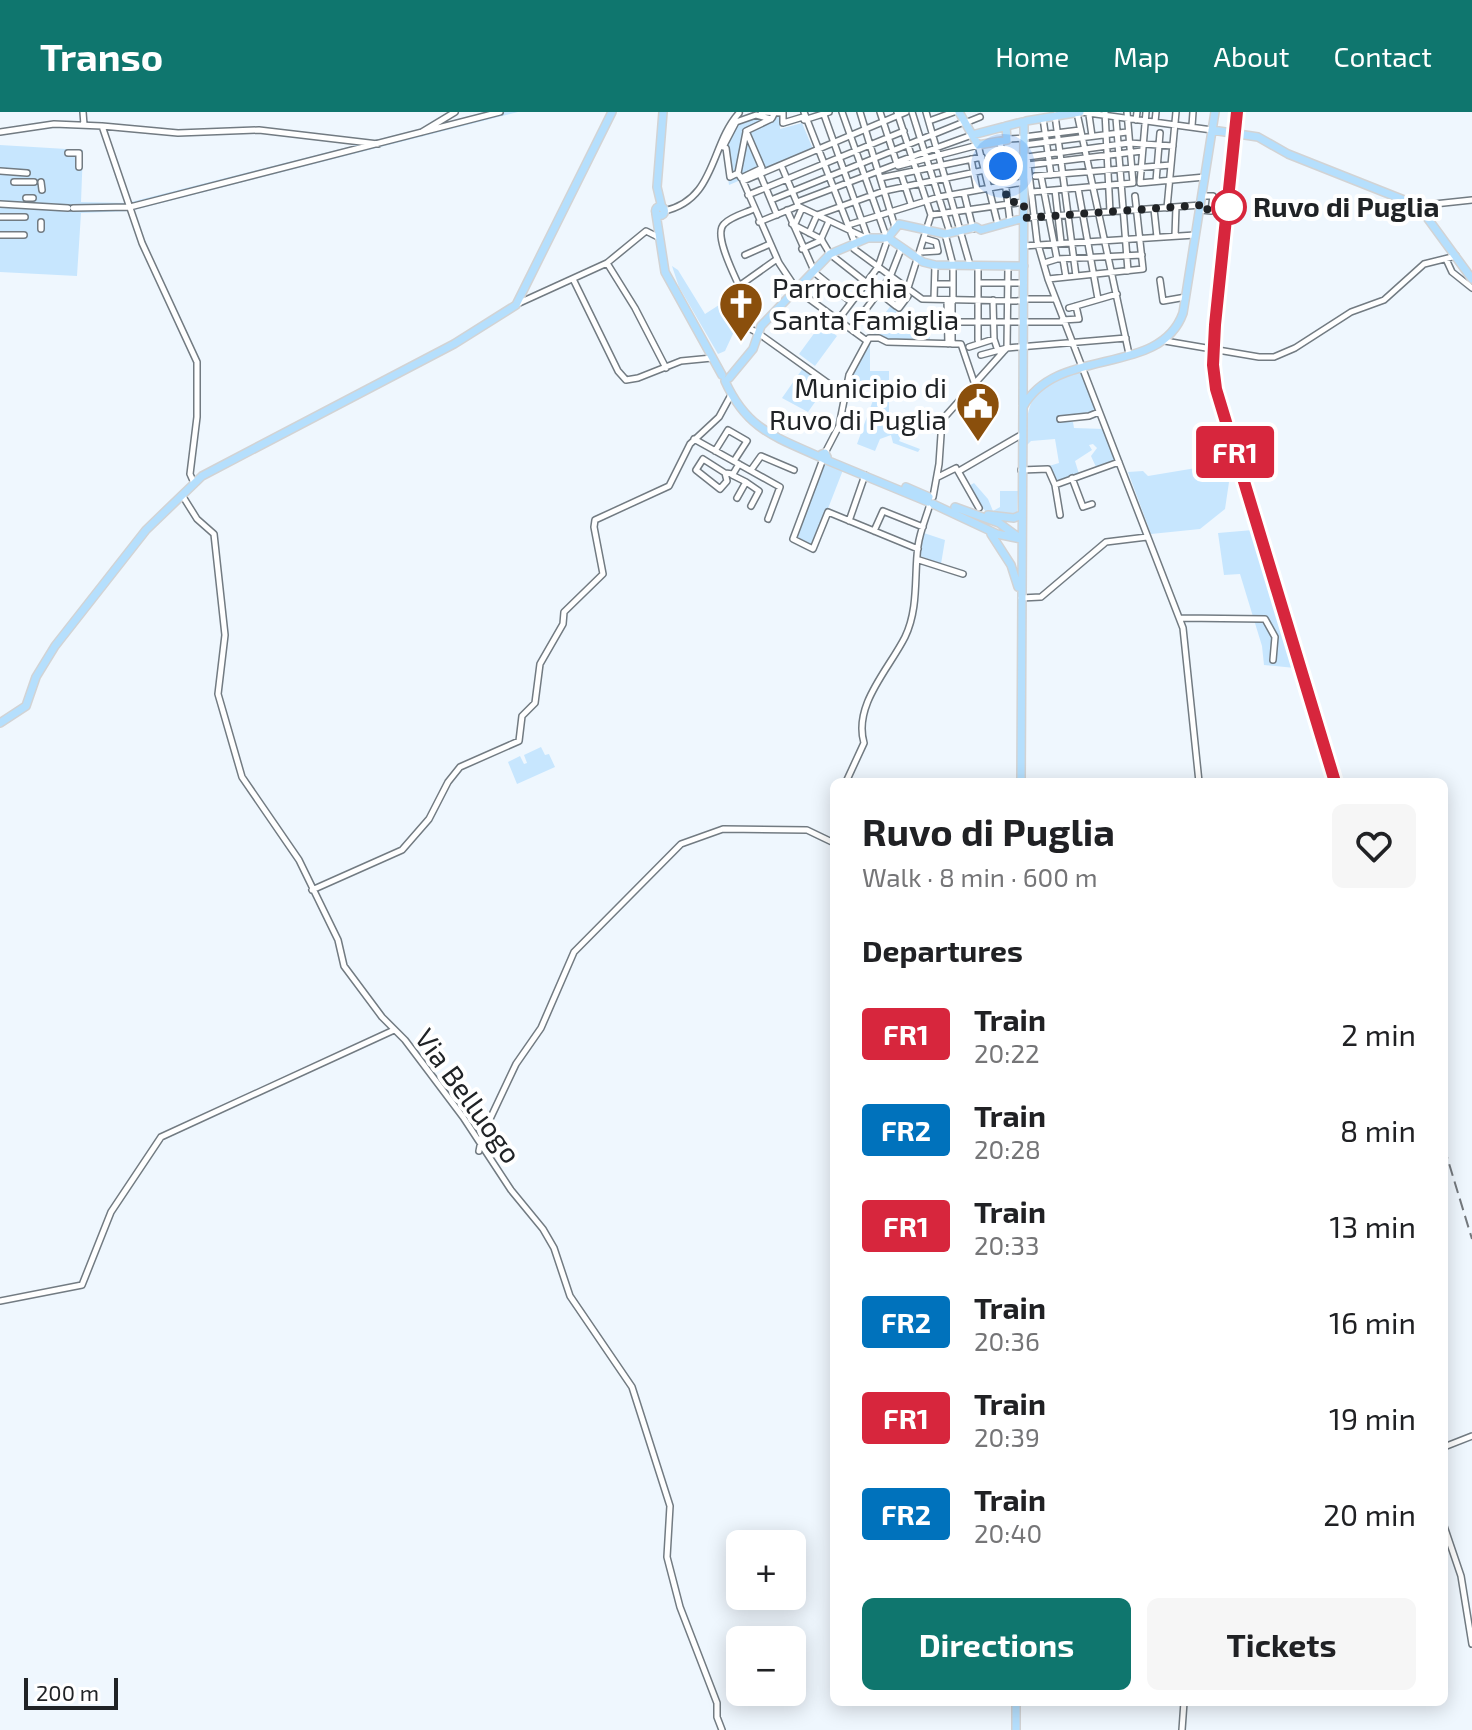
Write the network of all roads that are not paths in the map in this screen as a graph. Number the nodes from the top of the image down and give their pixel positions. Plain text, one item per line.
1 (83, 112) edge
2 (455, 112) edge
3 (500, 112) edge
4 (612, 112) edge
5 (661, 112) edge
6 (739, 112) edge
7 (761, 112) edge
8 (825, 112) edge
9 (842, 112) edge
10 (860, 112) edge
11 (880, 112) edge
12 (909, 112) edge
13 (926, 112) edge
14 (958, 112) edge
15 (1077, 112) edge
16 (1137, 112) edge
17 (1146, 112) edge
18 (1156, 112) edge
19 (1176, 112) edge
20 (1193, 112) edge
21 (1215, 112) edge
22 (783, 113) edge
23 (897, 114) edge
24 (803, 115) edge
25 (1055, 115) junction
26 (1089, 115) junction
27 (1105, 115) edge
28 (772, 116) junction
29 (1126, 116) edge
30 (980, 117) dead end
31 (1043, 117) junction
32 (1116, 118) junction
33 (1024, 120) edge
34 (1136, 120) junction
35 (929, 121) junction
36 (1145, 121) junction
37 (884, 122) junction
38 (965, 122) junction
39 (1155, 122) junction
40 (1175, 124) junction
41 (84, 125) junction
42 (102, 126) junction
43 (1006, 126) junction
44 (1192, 126) junction
45 (866, 130) junction
46 (1080, 130) junction
47 (1212, 130) junction
48 (746, 131) junction
49 (904, 131) junction
50 (0, 132) edge
51 (1127, 132) junction
52 (419, 133) junction
53 (1057, 133) junction
54 (1117, 133) junction
55 (1160, 133) dead end
56 (933, 134) junction
57 (1045, 134) junction
58 (1106, 134) junction
59 (972, 135) junction
60 (851, 136) junction
61 (1092, 136) junction
62 (889, 137) junction
63 (1081, 138) junction
64 (920, 139) junction
65 (1004, 140) junction
66 (1059, 141) junction
67 (1025, 142) junction
68 (1046, 142) junction
69 (834, 143) junction
70 (1129, 143) junction
71 (378, 144) junction
72 (908, 144) junction
73 (1118, 144) junction
74 (870, 145) junction
75 (978, 145) junction
76 (1106, 145) junction
77 (1159, 145) junction
78 (1173, 146) junction
79 (1084, 148) junction
80 (1143, 148) junction
81 (817, 150) junction
82 (893, 150) junction
83 (857, 151) junction
84 (938, 151) junction
85 (1060, 151) junction
86 (1130, 152) junction
87 (68, 153) dead end
88 (1048, 153) junction
89 (1118, 153) junction
90 (926, 155) junction
91 (1107, 155) junction
92 (874, 157) junction
93 (982, 157) junction
94 (839, 158) junction
95 (1087, 158) junction
96 (913, 159) junction
97 (971, 159) junction
98 (1026, 162) junction
99 (1061, 162) junction
100 (861, 163) junction
101 (1049, 163) junction
102 (823, 164) junction
103 (897, 164) junction
104 (781, 165) junction
105 (942, 165) junction
106 (1157, 165) junction
107 (1171, 165) junction
108 (1003, 166) junction
109 (1131, 166) junction
110 (1142, 166) junction
111 (79, 167) dead end
112 (929, 168) junction
113 (1120, 168) junction
114 (740, 169) junction
115 (843, 169) junction
116 (1108, 169) junction
117 (878, 170) junction
118 (917, 170) junction
119 (985, 170) junction
120 (0, 171) edge
121 (1090, 171) junction
122 (761, 172) junction
123 (973, 172) junction
124 (27, 173) dead end
125 (901, 174) junction
126 (1063, 174) junction
127 (828, 175) junction
128 (865, 175) junction
129 (1051, 175) junction
130 (1205, 177) junction
131 (880, 178) junction
132 (946, 178) junction
133 (787, 179) junction
134 (1170, 180) junction
135 (847, 181) junction
136 (934, 181) junction
137 (1156, 181) junction
138 (14, 182) dead end
139 (1024, 182) junction
140 (1137, 183) junction
141 (921, 184) junction
142 (1121, 184) junction
143 (1108, 185) junction
144 (832, 186) junction
145 (1006, 186) junction
146 (905, 187) junction
147 (1093, 187) junction
148 (766, 188) junction
149 (989, 188) junction
150 (1078, 188) junction
151 (1065, 189) junction
152 (42, 190) dead end
153 (977, 190) junction
154 (1044, 190) junction
155 (1055, 190) junction
156 (792, 191) junction
157 (884, 191) junction
158 (1032, 192) junction
159 (964, 193) junction
160 (748, 195) junction
161 (951, 195) junction
162 (871, 196) junction
163 (1135, 196) dead end
164 (939, 197) junction
165 (26, 198) dead end
166 (33, 198) dead end
167 (771, 200) junction
168 (1472, 200) edge
169 (926, 201) junction
170 (855, 202) junction
171 (1007, 202) junction
172 (1024, 202) junction
173 (0, 204) edge
174 (911, 204) junction
175 (993, 204) junction
176 (799, 205) junction
177 (130, 207) junction
178 (841, 207) junction
179 (1176, 207) junction
180 (968, 208) junction
181 (1167, 208) junction
182 (1426, 208) junction
183 (754, 209) junction
184 (1154, 209) junction
185 (1203, 209) junction
186 (787, 210) junction
187 (1137, 210) junction
188 (891, 211) junction
189 (956, 211) junction
190 (1123, 211) junction
191 (1099, 212) junction
192 (1110, 212) junction
193 (660, 213) junction
194 (944, 213) junction
195 (1083, 213) junction
196 (1068, 214) junction
197 (777, 215) junction
198 (817, 215) junction
199 (878, 215) junction
200 (931, 215) junction
201 (1058, 215) junction
202 (1048, 216) junction
203 (0, 217) edge
204 (25, 217) dead end
205 (1034, 217) junction
206 (1024, 218) junction
207 (861, 220) junction
208 (829, 221) junction
209 (1010, 221) junction
210 (41, 222) dead end
211 (759, 222) junction
212 (793, 225) junction
213 (998, 225) junction
214 (895, 227) junction
215 (849, 228) junction
216 (41, 229) dead end
217 (973, 229) junction
218 (646, 231) junction
219 (961, 231) junction
220 (809, 233) junction
221 (948, 233) junction
222 (0, 235) edge
223 (24, 235) dead end
224 (927, 235) junction
225 (1196, 235) junction
226 (1175, 236) junction
227 (658, 237) junction
228 (1157, 237) junction
229 (868, 238) junction
230 (888, 238) junction
231 (1140, 238) junction
232 (822, 239) junction
233 (1124, 239) junction
234 (1105, 240) junction
235 (1088, 241) junction
236 (1061, 242) junction
237 (1071, 242) junction
238 (855, 243) junction
239 (1053, 243) junction
240 (770, 244) junction
241 (1037, 244) junction
242 (1023, 248) junction
243 (802, 249) junction
244 (901, 249) junction
245 (830, 254) junction
246 (745, 255) dead end
247 (1142, 255) junction
248 (920, 256) junction
249 (1126, 256) junction
250 (1456, 256) junction
251 (1091, 257) junction
252 (1108, 257) junction
253 (1073, 258) junction
254 (777, 259) junction
255 (1060, 259) junction
256 (1446, 259) junction
257 (607, 263) junction
258 (1043, 263) junction
259 (935, 265) junction
260 (953, 265) junction
261 (974, 266) junction
262 (1008, 266) junction
263 (1024, 266) junction
264 (878, 267) junction
265 (1128, 271) junction
266 (1112, 272) junction
267 (815, 273) junction
268 (1094, 274) junction
269 (1076, 276) junction
270 (890, 277) junction
271 (1066, 277) junction
272 (1048, 279) junction
273 (1472, 279) edge
274 (1160, 280) dead end
275 (574, 281) junction
276 (1007, 282) junction
277 (867, 283) junction
278 (978, 283) junction
279 (1024, 283) junction
280 (935, 284) junction
281 (953, 284) junction
282 (739, 286) junction
283 (1472, 288) edge
284 (797, 290) junction
285 (909, 290) junction
286 (879, 292) junction
287 (1117, 294) junction
288 (1186, 297) junction
289 (934, 299) junction
290 (1055, 299) junction
291 (1098, 299) junction
292 (951, 300) junction
293 (978, 300) junction
294 (993, 300) junction
295 (1007, 300) junction
296 (1023, 300) junction
297 (851, 302) junction
298 (516, 305) junction
299 (1076, 306) junction
300 (1069, 308) dead end
301 (838, 320) junction
302 (1063, 321) junction
303 (950, 322) junction
304 (978, 322) junction
305 (993, 322) junction
306 (1008, 322) junction
307 (1023, 322) junction
308 (851, 329) junction
309 (758, 333) junction
310 (1126, 338) junction
311 (994, 339) junction
312 (978, 340) dead end
313 (867, 341) junction
314 (1071, 341) junction
315 (1165, 341) junction
316 (950, 344) junction
317 (969, 347) dead end
318 (1007, 348) junction
319 (1022, 348) junction
320 (998, 351) junction
321 (1129, 354) junction
322 (981, 355) dead end
323 (712, 358) junction
324 (1081, 367) junction
325 (666, 368) junction
326 (726, 376) junction
327 (975, 385) junction
328 (1022, 388) junction
329 (1034, 391) junction
330 (847, 393) junction
331 (732, 394) junction
332 (1023, 407) junction
333 (1099, 412) junction
334 (1060, 419) dead end
335 (1021, 435) junction
336 (694, 439) junction
337 (715, 451) junction
338 (824, 456) junction
339 (736, 462) junction
340 (1119, 462) junction
341 (939, 464) junction
342 (751, 470) junction
343 (794, 470) dead end
344 (948, 470) junction
345 (957, 470) junction
346 (1021, 470) junction
347 (725, 473) junction
348 (733, 474) junction
349 (865, 475) junction
350 (938, 477) junction
351 (1072, 478) junction
352 (726, 482) junction
353 (746, 482) junction
354 (194, 483) junction
355 (1055, 485) junction
356 (182, 495) junction
357 (737, 498) dead end
358 (931, 500) junction
359 (1092, 504) dead end
360 (751, 506) dead end
361 (976, 511) junction
362 (1021, 515) junction
363 (1060, 515) dead end
364 (768, 519) dead end
365 (849, 521) junction
366 (923, 527) junction
367 (987, 530) junction
368 (874, 531) junction
369 (1147, 537) junction
370 (1021, 539) junction
371 (918, 549) junction
372 (919, 560) junction
373 (963, 574) dead end
374 (1021, 602) junction
375 (1180, 618) junction
376 (1273, 660) dead end
377 (0, 723) edge
378 (848, 778) edge
379 (1021, 778) edge
380 (1199, 778) edge
381 (830, 839) edge
382 (312, 890) junction
383 (394, 1030) junction
384 (480, 1143) junction
385 (479, 1151) dead end
386 (0, 1301) edge
387 (1472, 1436) edge
388 (1448, 1445) edge
389 (1448, 1539) edge
390 (1472, 1644) edge
391 (1016, 1706) edge
392 (1184, 1706) edge
393 (722, 1730) edge
394 (1016, 1730) edge
395 (1182, 1730) edge

1 - 41 street
2 - 52 street
3 - 52 street
4 - 298 main road
5 - 193 main road
6 - 193 street
7 - 28 street
8 - 24 street
8 - 69 street
9 - 60 street
10 - 45 street
11 - 37 street
12 - 23 street
12 - 64 street
13 - 35 street
14 - 35 street
14 - 38 main road
15 - 25 main road
15 - 26 street
15 - 46 street
16 - 34 street
17 - 36 street
18 - 39 street
19 - 40 street
20 - 44 street
21 - 47 main road
22 - 24 street
22 - 28 street
23 - 37 street
23 - 49 street
24 - 81 street
25 - 31 main road
25 - 53 street
26 - 27 street
26 - 61 street
27 - 32 street
27 - 58 street
28 - 48 street
28 - 114 street
29 - 32 street
29 - 34 street
29 - 51 street
30 - 38 street
31 - 33 main road
31 - 57 street
32 - 54 street
33 - 43 main road
33 - 67 main road
34 - 36 street
35 - 56 street
36 - 39 street
36 - 80 street
37 - 45 street
37 - 62 street
38 - 56 street
38 - 59 main road
39 - 40 street
40 - 44 street
40 - 78 street
41 - 42 street
41 - 50 street
42 - 71 street
42 - 177 street
43 - 59 main road
43 - 65 main road
44 - 47 street
45 - 60 street
45 - 74 street
46 - 53 street
46 - 63 street
47 - 130 main road
47 - 182 main road
48 - 114 street
48 - 122 street
49 - 62 street
49 - 72 street
51 - 54 street
51 - 70 street
52 - 71 street
53 - 57 street
53 - 66 street
54 - 58 street
54 - 73 street
55 - 77 street
56 - 64 street
56 - 84 street
57 - 67 street
57 - 68 street
58 - 61 street
58 - 76 street
59 - 75 main road
59 - 84 street
60 - 69 street
60 - 83 street
61 - 63 street
62 - 74 street
62 - 82 street
63 - 66 street
63 - 79 street
64 - 72 street
64 - 90 street
65 - 67 street
65 - 75 main road
65 - 108 street
66 - 68 street
66 - 85 street
67 - 68 street
67 - 98 main road
68 - 88 street
69 - 81 street
69 - 94 street
70 - 73 street
70 - 80 street
70 - 86 street
71 - 177 street
72 - 82 street
72 - 96 street
73 - 76 street
73 - 89 street
74 - 83 street
74 - 92 street
75 - 84 street
75 - 93 street
76 - 79 street
76 - 91 street
77 - 78 street
77 - 80 street
77 - 106 street
78 - 107 street
79 - 85 street
79 - 95 street
80 - 86 street
80 - 110 street
81 - 102 street
81 - 104 street
82 - 92 street
82 - 103 street
83 - 94 street
83 - 100 street
84 - 90 street
84 - 105 street
85 - 88 street
85 - 99 street
86 - 89 street
86 - 109 street
87 - 111 street
88 - 98 street
88 - 101 street
89 - 91 street
89 - 113 street
90 - 96 street
90 - 112 street
91 - 95 street
91 - 116 street
92 - 100 street
92 - 117 street
93 - 97 street
93 - 119 street
94 - 102 street
94 - 115 street
95 - 99 street
95 - 121 street
96 - 103 street
96 - 118 street
97 - 105 street
97 - 123 street
98 - 101 street
98 - 108 street
98 - 139 main road
98 - 158 street
99 - 101 street
99 - 126 street
100 - 115 street
100 - 128 street
101 - 129 street
102 - 127 street
102 - 133 street
103 - 117 street
103 - 125 street
104 - 122 street
104 - 133 street
105 - 112 street
105 - 132 street
106 - 107 street
106 - 110 street
106 - 137 street
107 - 134 street
108 - 119 street
108 - 145 street
109 - 110 street
109 - 113 street
109 - 140 street
110 - 140 street
112 - 118 street
112 - 136 street
113 - 116 street
113 - 142 street
114 - 122 street
115 - 127 street
115 - 135 street
116 - 121 street
116 - 143 street
117 - 128 street
117 - 131 street
118 - 125 street
118 - 141 street
119 - 123 street
119 - 149 street
120 - 124 street
121 - 126 street
121 - 147 street
122 - 148 street
122 - 160 street
123 - 132 street
123 - 153 street
125 - 131 street
125 - 146 street
126 - 129 street
126 - 151 street
127 - 144 street
127 - 156 street
128 - 135 street
128 - 162 street
129 - 154 street
130 - 134 street
130 - 185 main road
131 - 157 street
132 - 136 street
132 - 161 street
133 - 148 street
133 - 156 street
134 - 137 street
134 - 181 street
135 - 144 street
135 - 170 street
136 - 141 street
136 - 164 street
137 - 140 street
138 - 152 street
139 - 145 street
139 - 172 main road
140 - 142 street
141 - 146 street
141 - 169 street
142 - 143 street
142 - 190 street
143 - 147 street
143 - 192 street
144 - 176 street
144 - 178 street
145 - 149 street
145 - 171 street
146 - 157 street
146 - 174 street
147 - 150 street
147 - 191 street
148 - 160 street
148 - 167 street
149 - 153 street
149 - 175 street
150 - 151 street
150 - 195 street
151 - 155 street
151 - 196 street
153 - 159 street
154 - 155 street
154 - 158 street
154 - 202 street
155 - 201 street
156 - 167 street
156 - 176 street
157 - 162 street
157 - 188 street
158 - 205 street
159 - 161 street
159 - 180 street
160 - 183 street
161 - 164 street
161 - 189 street
162 - 170 street
162 - 199 street
163 - 187 street
164 - 169 street
164 - 194 street
165 - 166 street
167 - 197 street
168 - 182 street
169 - 174 street
169 - 200 street
170 - 178 street
170 - 207 street
171 - 172 street
171 - 175 street
171 - 209 street
172 - 206 main road
173 - 177 street
174 - 188 street
175 - 180 street
175 - 213 street
176 - 186 street
176 - 198 street
176 - 212 street
177 - 354 street
178 - 198 street
178 - 215 street
179 - 181 street
179 - 185 street
179 - 226 street
180 - 189 street
180 - 217 street
181 - 184 street
182 - 250 main road
183 - 211 street
183 - 282 street
184 - 187 street
184 - 228 street
185 - 225 main road
186 - 197 street
186 - 212 street
187 - 190 street
187 - 231 street
188 - 199 street
188 - 214 street
189 - 194 street
189 - 219 street
190 - 192 street
190 - 233 street
191 - 192 street
191 - 195 street
191 - 234 street
193 - 218 street
193 - 227 main road
193 - 326 main road
194 - 200 street
194 - 221 street
195 - 196 street
195 - 235 street
196 - 201 street
196 - 237 street
197 - 211 street
198 - 208 street
198 - 220 street
199 - 207 street
199 - 230 street
200 - 224 street
201 - 202 street
201 - 236 street
202 - 205 street
202 - 239 street
203 - 204 street
205 - 206 street
205 - 241 street
206 - 209 main road
206 - 242 main road
207 - 215 street
207 - 229 street
208 - 215 street
208 - 232 street
209 - 213 main road
210 - 216 street
211 - 240 street
212 - 220 street
212 - 243 street
213 - 217 main road
214 - 224 main road
214 - 230 main road
215 - 229 street
215 - 238 street
217 - 219 main road
218 - 227 street
218 - 257 street
219 - 221 main road
219 - 261 street
220 - 232 street
221 - 224 main road
221 - 260 street
222 - 223 street
224 - 248 street
224 - 248 street
225 - 226 street
225 - 288 main road
226 - 228 street
227 - 323 main road
228 - 231 street
229 - 230 main road
229 - 238 main road
230 - 244 main road
230 - 264 street
231 - 233 street
231 - 247 street
232 - 243 street
232 - 245 street
233 - 234 street
233 - 249 street
234 - 235 street
234 - 252 street
235 - 237 street
235 - 251 street
236 - 237 street
236 - 239 street
237 - 253 street
238 - 245 main road
238 - 264 street
239 - 241 street
239 - 255 street
240 - 246 street
240 - 254 street
241 - 242 street
241 - 258 street
242 - 263 main road
243 - 267 street
244 - 248 main road
244 - 270 street
245 - 267 main road
245 - 277 street
247 - 249 street
247 - 265 street
248 - 259 main road
248 - 285 street
249 - 252 street
249 - 265 street
250 - 256 street
250 - 273 main road
251 - 252 street
251 - 253 street
251 - 268 street
252 - 266 street
253 - 255 street
253 - 269 street
254 - 282 street
254 - 284 street
255 - 258 street
255 - 271 street
256 - 283 street
256 - 315 street
257 - 275 street
257 - 325 street
258 - 272 street
259 - 260 main road
259 - 280 street
260 - 261 main road
260 - 281 street
261 - 262 main road
261 - 278 street
262 - 263 main road
262 - 276 street
263 - 279 main road
264 - 270 street
264 - 277 street
265 - 266 street
266 - 268 street
266 - 287 street
267 - 284 main road
267 - 297 street
268 - 269 street
268 - 291 street
269 - 271 street
270 - 285 street
270 - 286 street
271 - 272 street
272 - 290 street
274 - 288 street
275 - 298 street
275 - 325 street
276 - 278 street
276 - 279 street
276 - 295 street
277 - 286 street
277 - 297 street
278 - 293 street
279 - 296 main road
280 - 281 street
280 - 289 street
281 - 292 street
282 - 309 street
284 - 301 street
284 - 309 main road
285 - 286 street
285 - 289 street
286 - 308 street
287 - 291 street
287 - 310 street
288 - 315 main road
289 - 292 street
290 - 296 street
290 - 302 street
291 - 299 street
292 - 293 street
292 - 303 street
293 - 294 street
293 - 304 street
294 - 295 street
294 - 305 street
295 - 296 street
295 - 306 street
296 - 307 main road
297 - 301 street
298 - 354 main road
299 - 300 street
299 - 302 street
301 - 308 street
302 - 307 street
302 - 314 street
303 - 304 street
303 - 316 street
304 - 305 street
304 - 312 street
305 - 306 street
305 - 311 street
306 - 307 street
306 - 318 street
307 - 319 main road
308 - 313 street
309 - 326 main road
309 - 330 street
310 - 314 street
310 - 321 street
311 - 317 street
311 - 320 street
313 - 316 street
313 - 330 street
314 - 319 street
314 - 324 street
315 - 321 main road
316 - 327 street
318 - 319 street
318 - 320 street
318 - 327 street
319 - 328 main road
320 - 322 street
321 - 324 main road
323 - 325 street
323 - 326 main road
324 - 329 main road
324 - 333 street
326 - 331 main road
326 - 338 main road
327 - 341 street
328 - 329 main road
328 - 332 main road
329 - 332 main road
330 - 338 street
331 - 336 street
331 - 338 main road
332 - 335 main road
333 - 334 street
333 - 340 street
335 - 345 street
335 - 346 main road
336 - 337 street
336 - 382 street
337 - 339 street
337 - 339 street
338 - 349 main road
338 - 358 main road
338 - 365 street
339 - 342 street
339 - 348 street
340 - 351 street
340 - 369 street
341 - 344 street
341 - 350 street
342 - 343 street
342 - 364 street
344 - 345 street
344 - 350 street
345 - 361 street
346 - 355 street
346 - 362 main road
347 - 348 street
347 - 352 street
347 - 352 street
348 - 352 street
348 - 353 street
349 - 358 main road
349 - 365 street
350 - 358 street
351 - 355 street
351 - 359 street
353 - 357 street
353 - 360 street
354 - 356 main road
355 - 363 street
356 - 377 main road
356 - 382 street, Via Belluogo
358 - 361 main road
358 - 366 street
358 - 367 main road
361 - 362 main road
361 - 370 main road
362 - 370 main road
365 - 368 street
366 - 368 street
366 - 371 street
367 - 370 main road
367 - 374 main road
368 - 371 street
369 - 374 street
369 - 375 street
370 - 374 main road
371 - 372 street
372 - 373 street
372 - 378 street
374 - 379 main road
375 - 376 street
375 - 380 street
381 - 384 street
382 - 383 street, Via Belluogo
383 - 384 street, Via Belluogo
383 - 386 street
384 - 385 street
384 - 393 street, Via Belluogo
387 - 388 street
389 - 390 street
391 - 394 main road
392 - 395 street

